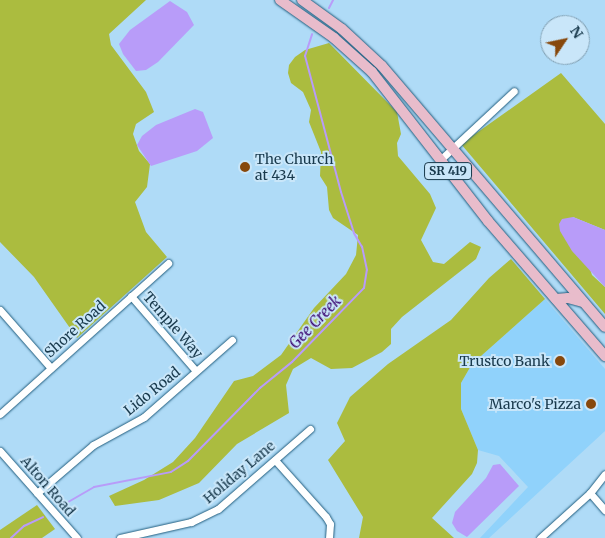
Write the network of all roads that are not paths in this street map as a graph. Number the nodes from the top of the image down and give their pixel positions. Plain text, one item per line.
1 (280, 0) edge
2 (302, 0) edge
3 (514, 91) dead end
4 (451, 149) junction
5 (440, 160) junction
6 (168, 263) dead end
7 (131, 296) junction
8 (556, 299) junction
9 (584, 303) junction
10 (0, 310) edge
11 (605, 327) edge
12 (232, 340) dead end
13 (605, 356) edge
14 (51, 368) junction
15 (196, 371) junction
16 (0, 414) edge
17 (310, 429) dead end
18 (0, 451) edge
19 (275, 460) junction
20 (605, 474) edge
21 (590, 492) junction
22 (37, 493) junction
23 (605, 510) edge
24 (77, 538) edge
25 (120, 538) edge
26 (330, 538) edge
27 (540, 538) edge

1 - 5 main road, SR 419
2 - 4 main road, SR 419
3 - 4 street
4 - 5 street
4 - 9 main road, SR 419
5 - 8 main road, SR 419
6 - 7 street, Shore Road
7 - 14 street, Shore Road
7 - 15 street, Temple Way
8 - 9 main road
8 - 13 main road, SR 419
9 - 11 main road, SR 419
10 - 14 street
12 - 15 street, Lido Road
14 - 16 street, Shore Road
15 - 22 street, Lido Road
17 - 19 street, Holiday Lane
18 - 22 street, Alton Road
19 - 25 street, Holiday Lane
19 - 26 street
20 - 21 street
21 - 23 street
21 - 27 street
22 - 24 street, Alton Road

